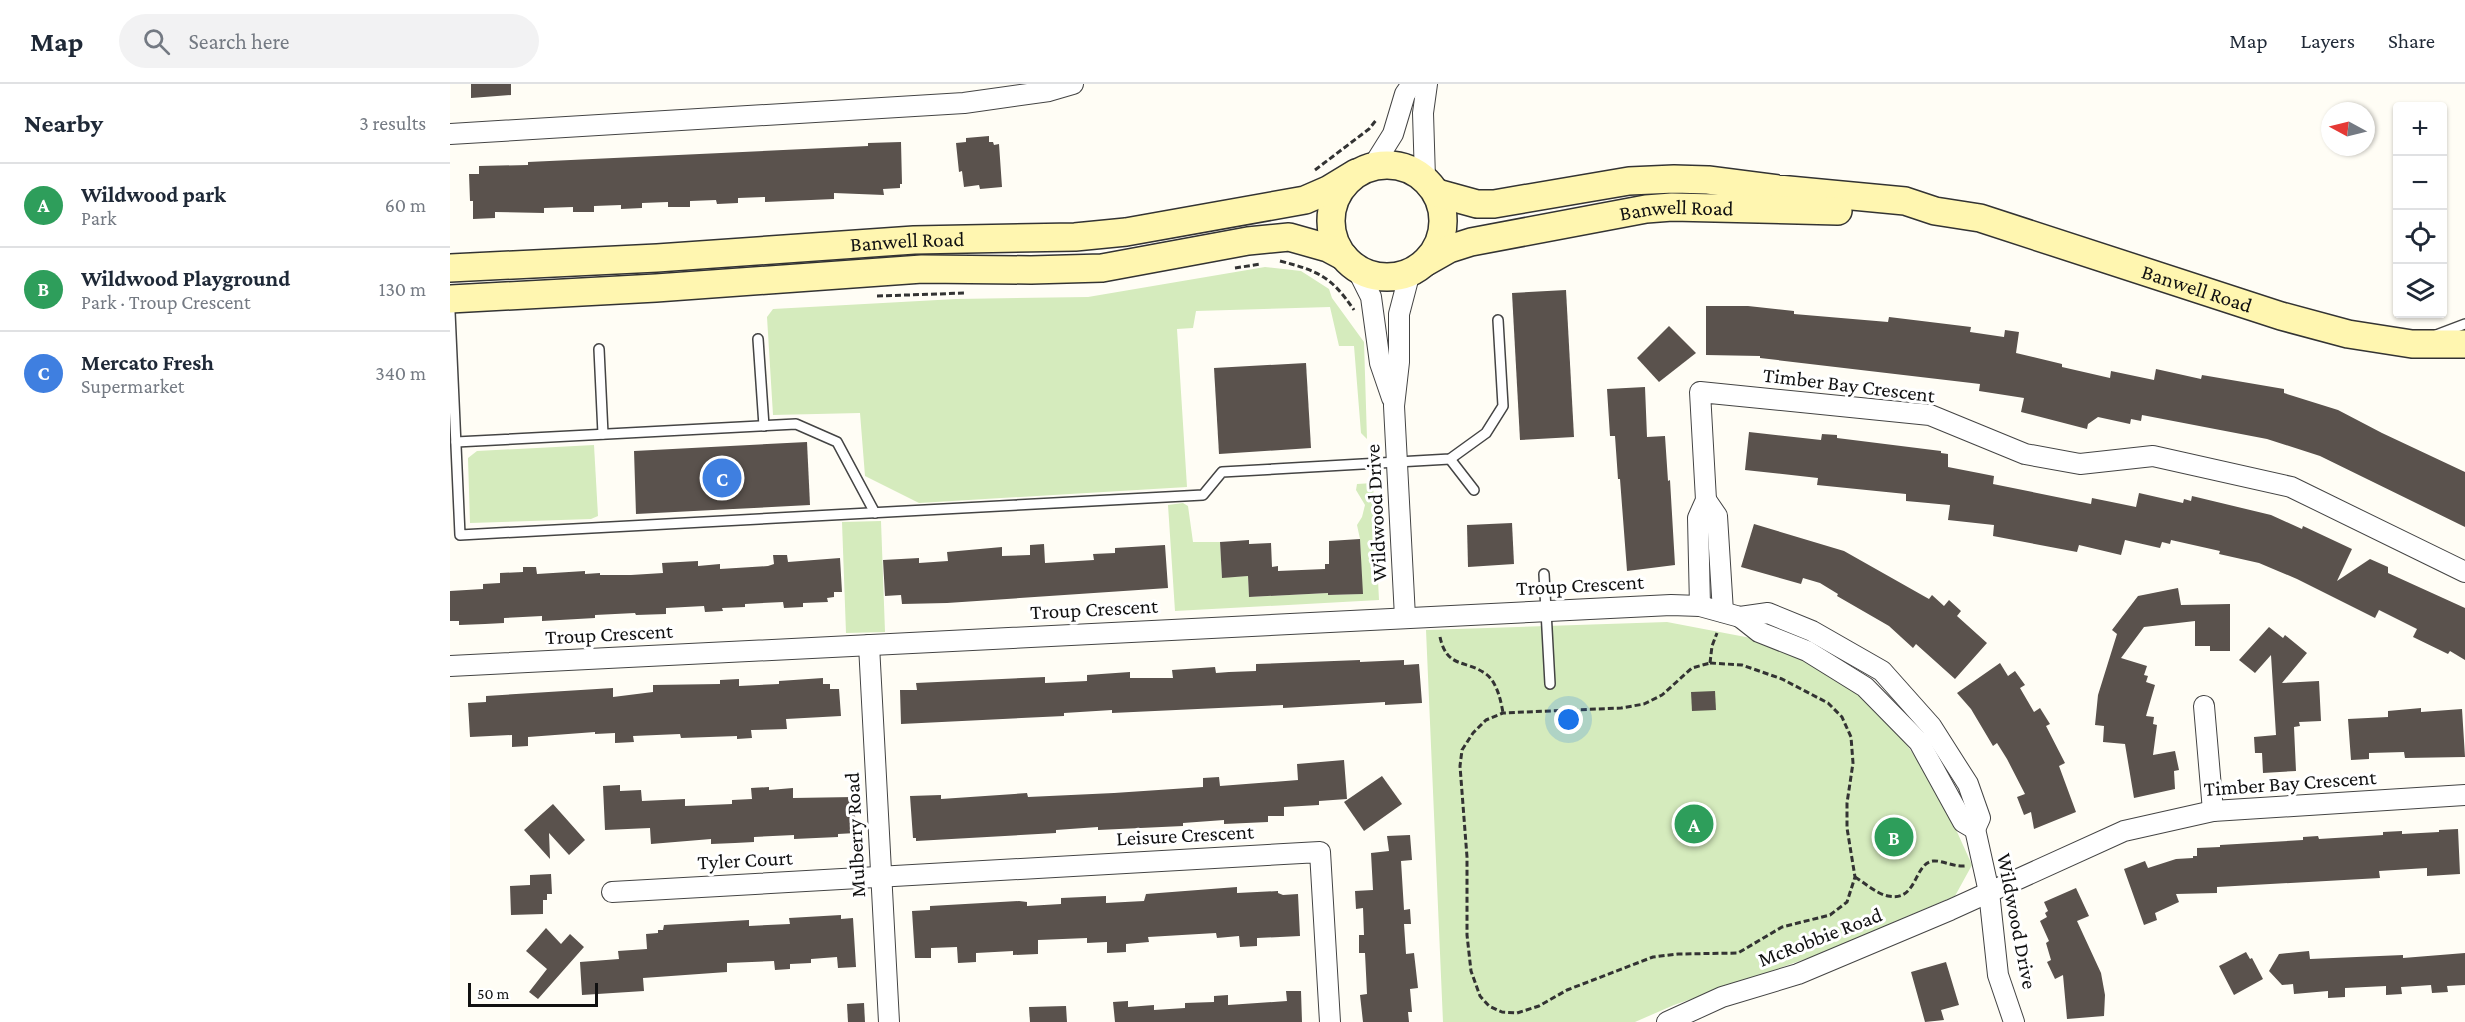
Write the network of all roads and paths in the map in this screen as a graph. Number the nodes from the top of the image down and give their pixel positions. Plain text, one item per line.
1 (1073, 84) edge
2 (1412, 84) edge
3 (1427, 84) edge
4 (1383, 112) dead end
5 (450, 134) edge
6 (1364, 170) junction
7 (1308, 175) dead end
8 (1431, 186) junction
9 (1935, 211) junction
10 (1278, 261) dead end
11 (1350, 262) junction
12 (1267, 263) dead end
13 (1418, 267) junction
14 (450, 268) edge
15 (1225, 269) dead end
16 (974, 293) dead end
17 (872, 297) dead end
18 (450, 299) edge
19 (1354, 311) dead end
20 (450, 312) edge
21 (1498, 321) dead end
22 (2465, 324) edge
23 (758, 339) dead end
24 (2412, 344) junction
25 (2465, 344) edge
26 (599, 349) dead end
27 (1394, 406) junction
28 (764, 426) junction
29 (603, 434) junction
30 (456, 442) junction
31 (1450, 459) junction
32 (1397, 462) junction
33 (1474, 490) dead end
34 (1706, 500) junction
35 (875, 513) junction
36 (2465, 572) edge
37 (1544, 574) dead end
38 (1700, 606) junction
39 (1546, 610) junction
40 (1731, 614) junction
41 (1405, 617) junction
42 (1718, 633) dead end
43 (1440, 637) dead end
44 (869, 645) junction
45 (1710, 663) junction
46 (450, 666) edge
47 (1550, 684) dead end
48 (2204, 706) dead end
49 (1503, 713) junction
50 (2465, 795) edge
51 (2213, 811) junction
52 (1975, 829) joint
53 (1967, 865) dead end
54 (881, 876) junction
55 (1855, 877) junction
56 (612, 892) dead end
57 (1989, 892) junction
58 (889, 1022) edge
59 (1330, 1022) edge
60 (1667, 1022) edge
61 (2014, 1022) edge

1 - 5 street
2 - 6 street
3 - 8 street
4 - 7 path
6 - 8 main road
6 - 11 main road
6 - 14 main road, Banwell Road
8 - 9 main road, Banwell Road
8 - 13 main road
9 - 13 main road, Banwell Road
9 - 24 main road, Banwell Road
10 - 19 path
11 - 13 main road
11 - 18 main road, Banwell Road
11 - 27 street, Wildwood Drive
12 - 15 path
13 - 27 street, Wildwood Drive
16 - 17 path
20 - 30 lane
21 - 31 lane
22 - 24 lane
23 - 28 lane
24 - 25 main road, Banwell Road
26 - 29 lane
27 - 32 street, Wildwood Drive
28 - 29 lane
28 - 35 lane
29 - 30 lane
30 - 35 lane
31 - 32 lane
31 - 33 lane
32 - 35 lane
32 - 41 street, Wildwood Drive
34 - 36 street, Timber Bay Crescent
34 - 38 street, Timber Bay Crescent
34 - 40 street, Timber Bay Crescent
37 - 39 lane
38 - 39 street, Troup Crescent
38 - 40 street, Troup Crescent
39 - 41 street, Troup Crescent
39 - 47 lane
40 - 52 street, Troup Crescent
41 - 44 street, Troup Crescent
42 - 45 path
43 - 49 path
44 - 46 street, Troup Crescent
44 - 54 street, Mulberry Road
45 - 49 path
45 - 55 path
48 - 51 street
49 - 55 path
50 - 51 street, Timber Bay Crescent
51 - 57 street, Timber Bay Crescent
52 - 57 street, Wildwood Drive
53 - 55 path
54 - 56 street, Tyler Court
54 - 58 street, Mulberry Road
54 - 59 street, Leisure Crescent
57 - 60 street, McRobbie Road
57 - 61 street, Wildwood Drive

